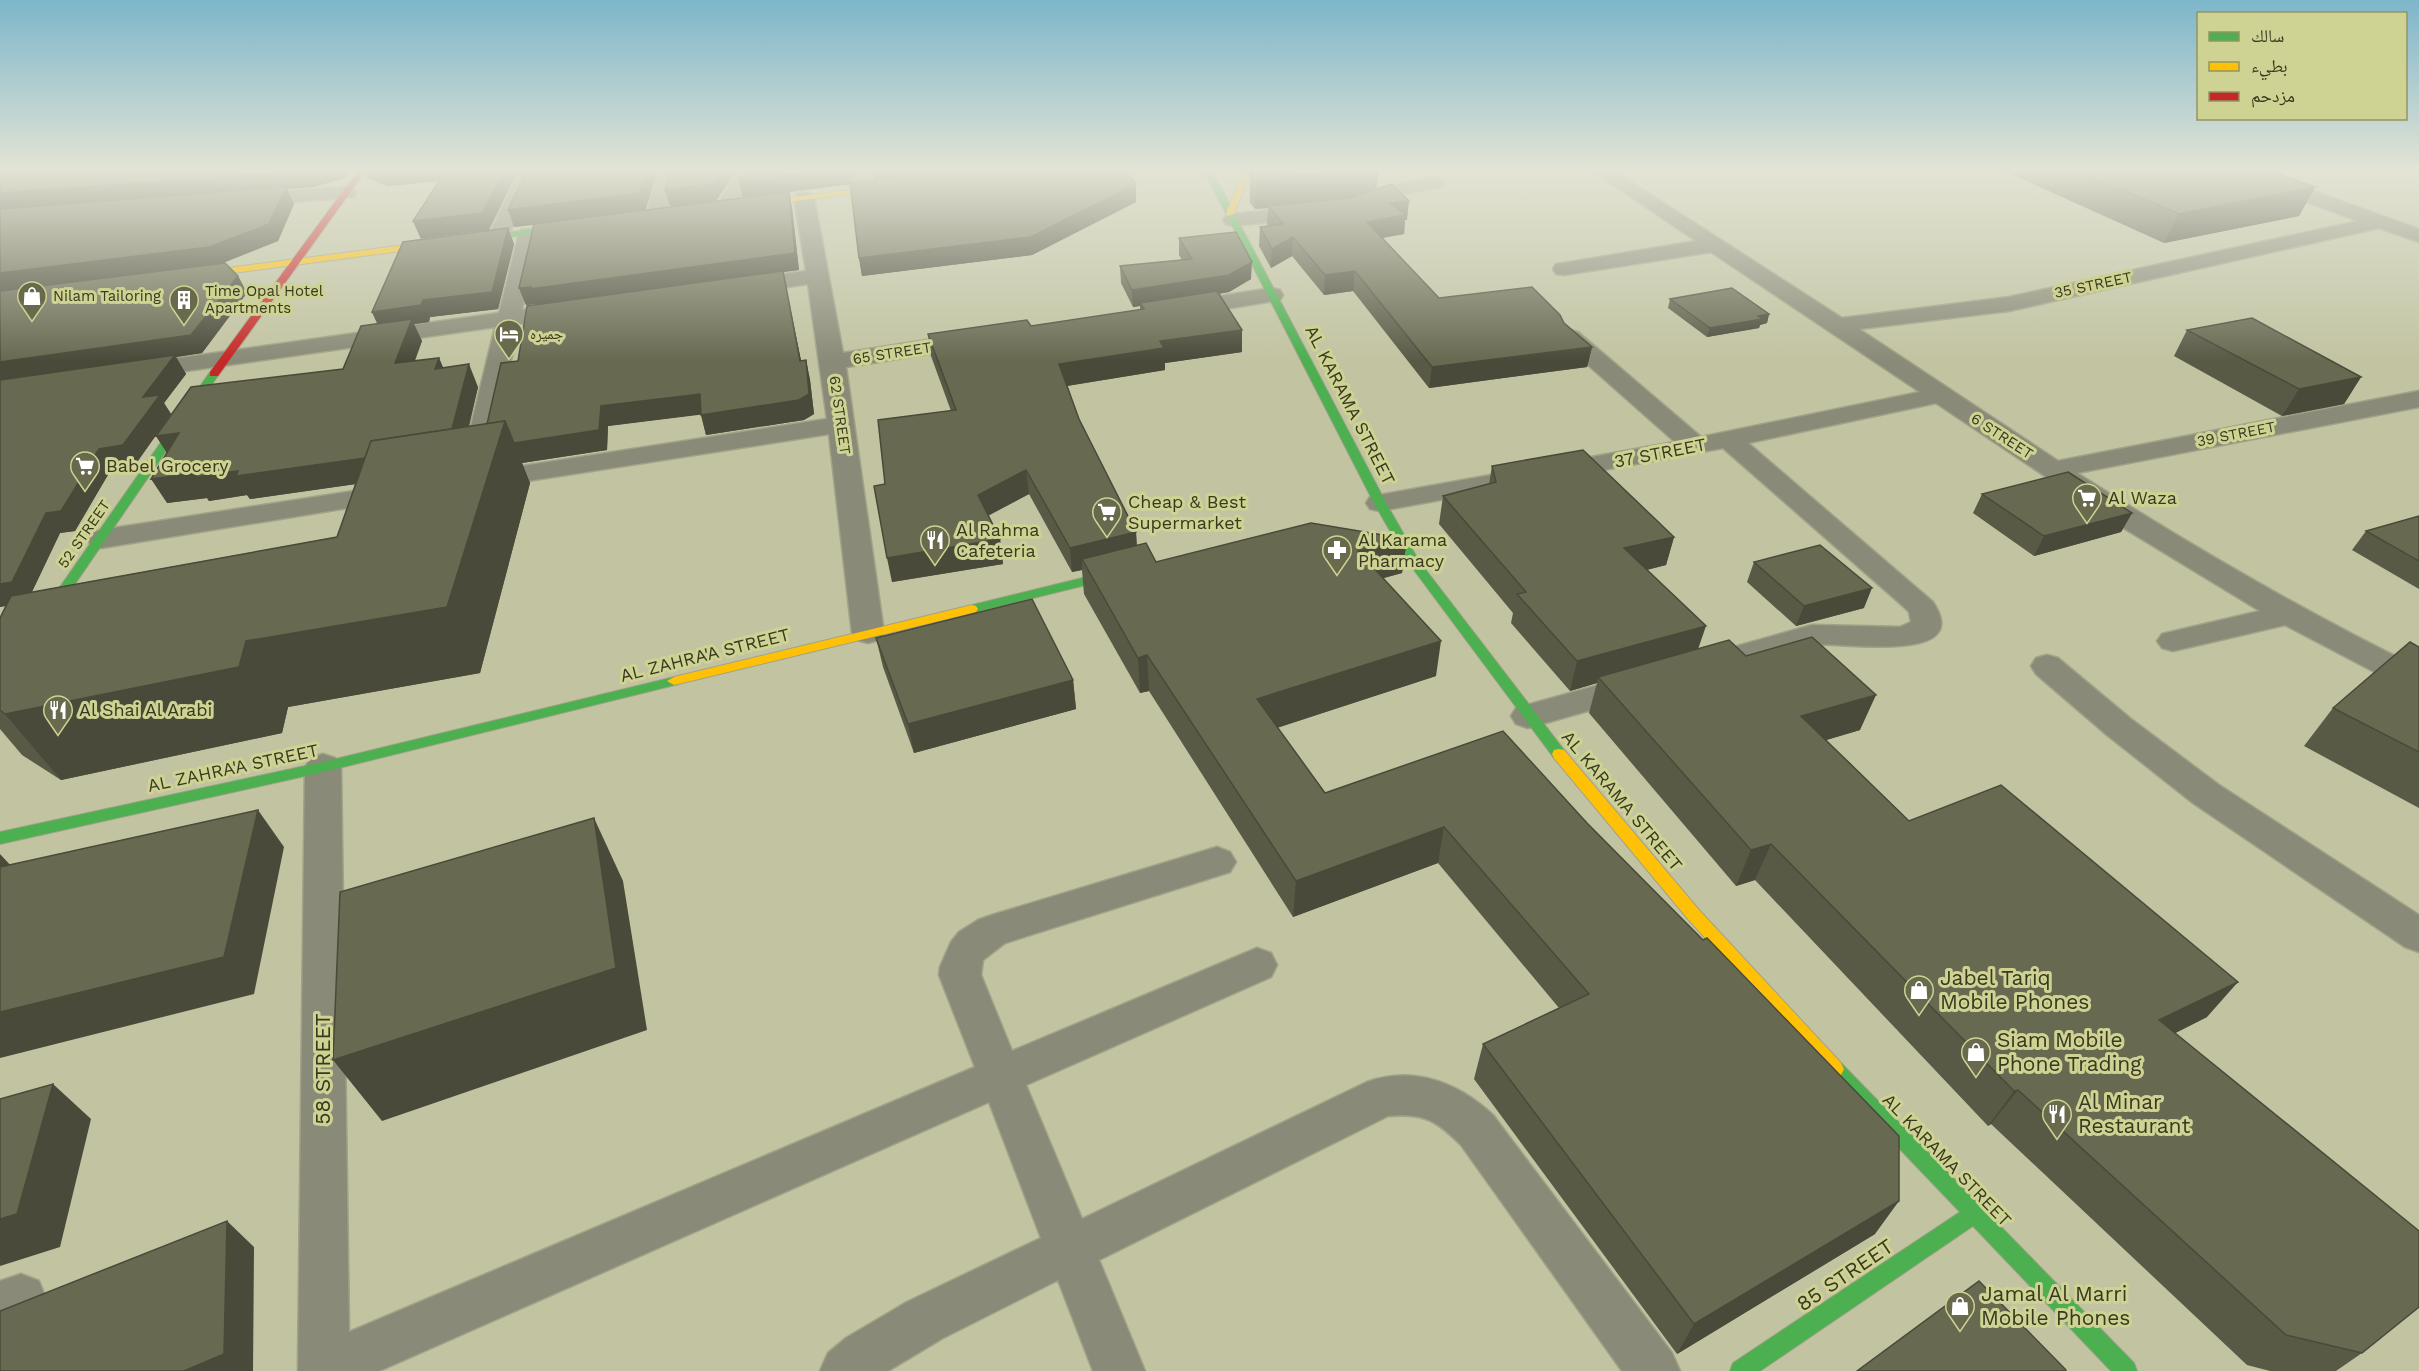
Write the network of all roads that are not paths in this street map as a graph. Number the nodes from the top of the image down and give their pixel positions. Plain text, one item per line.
1 (318, 233) edge
2 (500, 233) edge
3 (529, 233) joint
4 (811, 233) edge
5 (1239, 233) edge
6 (1695, 233) edge
7 (2330, 233) edge
8 (498, 237) junction
9 (1713, 245) junction
10 (297, 262) junction
11 (1564, 269) dead end
12 (819, 276) junction
13 (178, 278) edge
14 (715, 290) edge
15 (1272, 295) junction
16 (589, 307) edge
17 (1156, 312) edge
18 (509, 318) junction
19 (1838, 325) junction
20 (994, 337) edge
21 (1570, 337) edge
22 (224, 359) junction
23 (833, 362) junction
24 (118, 374) edge
25 (2346, 392) edge
26 (1939, 395) junction
27 (2419, 399) edge
28 (2375, 408) junction
29 (842, 424) junction
30 (1729, 440) junction
31 (1696, 446) junction
32 (2053, 470) junction
33 (412, 490) edge
34 (1380, 503) junction
35 (101, 539) junction
36 (1386, 546) edge
37 (1414, 562) junction
38 (1142, 567) edge
39 (2286, 615) junction
40 (868, 633) junction
41 (2173, 641) dead end
42 (2047, 666) dead end
43 (2418, 680) edge
44 (0, 683) edge
45 (1528, 717) junction
46 (323, 767) junction
47 (52, 826) junction
48 (0, 838) edge
49 (0, 848) edge
50 (1217, 862) dead end
51 (2419, 936) edge
52 (1257, 964) dead end
53 (1001, 1076) junction
54 (1974, 1214) junction
55 (1070, 1249) junction
56 (324, 1370) edge
57 (846, 1371) edge
58 (1119, 1371) edge
59 (1654, 1371) edge
60 (1741, 1371) edge
61 (2126, 1371) edge

1 - 10 main road, 52 STREET
2 - 8 street
3 - 8 main road
3 - 18 street
4 - 12 street, 62 STREET
5 - 15 main road, AL KARAMA STREET
6 - 9 street, 6 STREET
7 - 19 street, 35 STREET
8 - 10 main road
9 - 11 street
9 - 19 street, 6 STREET
10 - 13 main road
10 - 22 main road, 52 STREET
12 - 14 street
12 - 23 street, 62 STREET
15 - 17 street
15 - 34 main road, AL KARAMA STREET
16 - 18 street
18 - 22 street
18 - 29 street
19 - 26 street, 6 STREET
20 - 23 street, 65 STREET
21 - 31 street
22 - 24 street
22 - 35 main road, 52 STREET
23 - 29 street, 62 STREET
25 - 28 street
26 - 30 street, 37 STREET
26 - 32 street, 6 STREET
27 - 28 street, 39 STREET
28 - 32 street, 39 STREET
29 - 40 street, 62 STREET
30 - 31 street, 37 STREET
30 - 45 street
31 - 34 street, 37 STREET
32 - 39 street, 6 STREET
33 - 35 street
34 - 37 main road, AL KARAMA STREET
35 - 44 main road, 52 STREET
36 - 37 main road
37 - 45 main road, AL KARAMA STREET
38 - 40 main road, AL ZAHRA'A STREET
39 - 41 street
39 - 43 street, 6 STREET
40 - 46 main road, AL ZAHRA'A STREET
42 - 51 street
45 - 54 main road, AL KARAMA STREET
46 - 47 main road, AL ZAHRA'A STREET
46 - 56 street, 58 STREET
47 - 48 main road, AL ZAHRA'A STREET
47 - 49 main road
50 - 53 street
52 - 53 street
53 - 55 street
53 - 56 street
54 - 60 main road, 85 STREET
54 - 61 main road, AL KARAMA STREET
55 - 57 street
55 - 58 street
55 - 59 street

